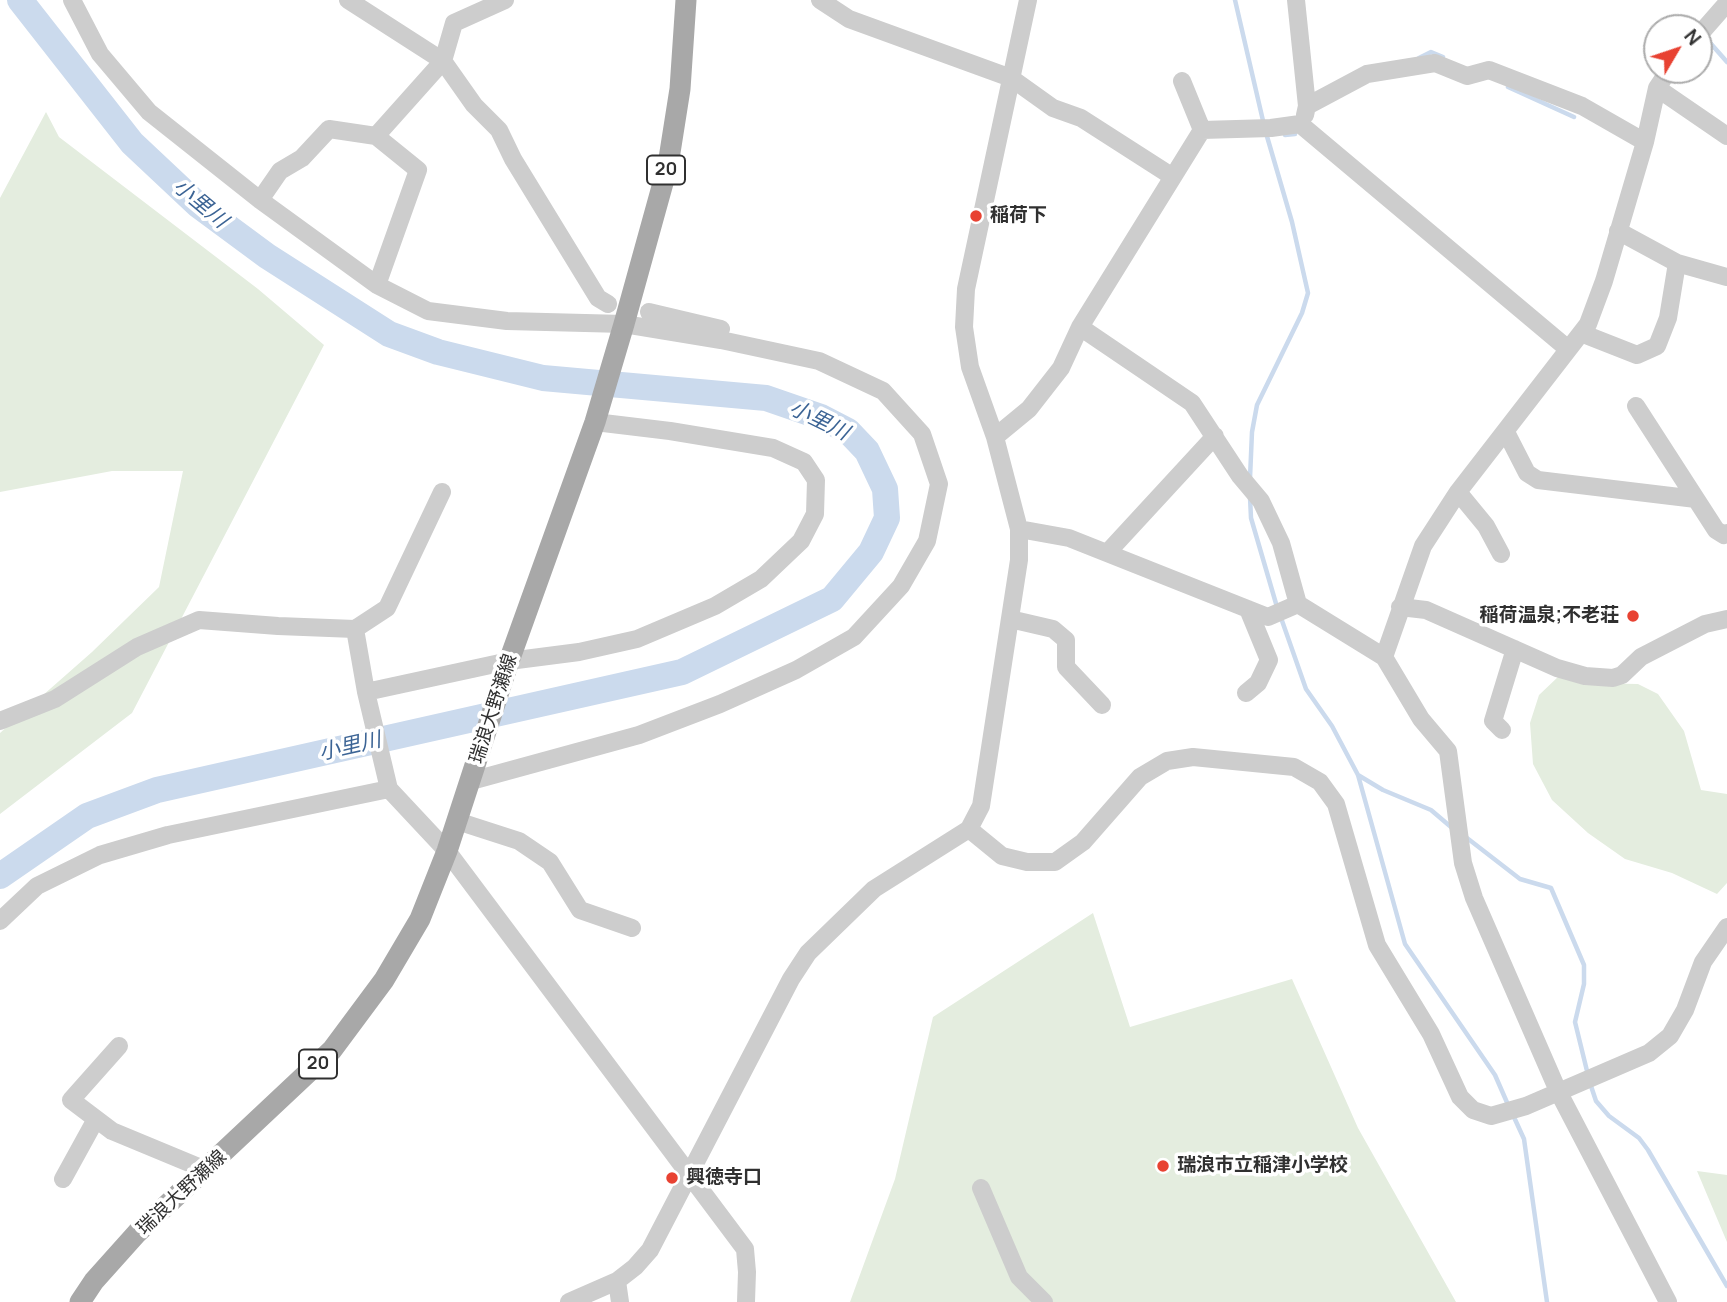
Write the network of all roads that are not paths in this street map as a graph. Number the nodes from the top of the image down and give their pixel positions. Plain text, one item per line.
1 (72, 0) edge
2 (348, 0) edge
3 (505, 0) edge
4 (687, 0) edge
5 (820, 0) edge
6 (1028, 0) edge
7 (1296, 0) edge
8 (1727, 3) edge
9 (1713, 19) edge
10 (443, 61) junction
11 (1011, 78) junction
12 (1182, 81) dead end
13 (1660, 84) edge
14 (1657, 89) junction
15 (1307, 106) junction
16 (1300, 124) junction
17 (1202, 130) junction
18 (376, 136) junction
19 (1727, 136) edge
20 (1645, 142) junction
21 (1173, 177) junction
22 (260, 200) junction
23 (1618, 231) junction
24 (1677, 263) junction
25 (1727, 277) edge
26 (377, 285) junction
27 (608, 304) dead end
28 (649, 312) dead end
29 (1080, 327) junction
30 (622, 330) junction
31 (1581, 333) junction
32 (721, 340) junction
33 (1568, 349) junction
34 (1636, 406) dead end
35 (597, 413) junction
36 (1506, 432) junction
37 (1216, 436) junction
38 (995, 437) junction
39 (442, 492) dead end
40 (1458, 492) junction
41 (1696, 499) junction
42 (1019, 529) junction
43 (1727, 533) edge
44 (1108, 552) junction
45 (1501, 554) dead end
46 (1298, 604) junction
47 (1400, 607) junction
48 (1248, 609) junction
49 (1010, 618) junction
50 (1727, 619) edge
51 (355, 629) junction
52 (1727, 635) edge
53 (1515, 649) junction
54 (1384, 657) junction
55 (508, 666) junction
56 (366, 692) junction
57 (1246, 693) dead end
58 (1102, 705) dead end
59 (0, 721) edge
60 (1502, 730) dead end
61 (473, 775) junction
62 (389, 789) junction
63 (457, 821) junction
64 (970, 829) junction
65 (447, 851) junction
66 (0, 921) edge
67 (1727, 927) edge
68 (632, 928) dead end
69 (119, 1046) dead end
70 (1558, 1091) junction
71 (96, 1119) junction
72 (206, 1170) junction
73 (690, 1177) junction
74 (63, 1179) dead end
75 (981, 1188) dead end
76 (617, 1281) junction
77 (80, 1302) edge
78 (569, 1302) edge
79 (620, 1302) edge
80 (746, 1302) edge
81 (1044, 1302) edge
82 (1668, 1302) edge

1 - 22 street
2 - 10 street
3 - 10 street
4 - 30 main road, 瑞浪大野瀬線 / 20
5 - 11 street
6 - 11 street
7 - 15 street
8 - 9 street
10 - 18 street
10 - 27 street
11 - 21 street
11 - 38 street
12 - 17 street
13 - 14 street
14 - 19 street
14 - 20 street
15 - 16 street
15 - 20 street
16 - 17 street
16 - 33 street
17 - 21 street
18 - 22 street
18 - 26 street
20 - 23 street
21 - 29 street
22 - 26 street
23 - 24 street
23 - 31 street
24 - 25 street
24 - 31 street
26 - 30 street
28 - 32 street
29 - 37 street
29 - 38 street
30 - 32 street
30 - 35 main road, 瑞浪大野瀬線 / 20
31 - 33 street
32 - 61 street
33 - 36 street
34 - 41 street
35 - 55 main road, 瑞浪大野瀬線 / 20
35 - 55 street
36 - 40 street
36 - 41 street
37 - 44 street
37 - 46 street
38 - 42 street
39 - 51 street
40 - 45 street
40 - 47 street
41 - 43 street
42 - 44 street
42 - 49 street
44 - 48 street
46 - 48 street
46 - 54 street
47 - 53 street
47 - 54 street
48 - 57 street
49 - 58 street
49 - 64 street
50 - 52 street
50 - 53 street
51 - 56 street
51 - 59 street
53 - 60 street
54 - 70 street
55 - 56 street
55 - 61 main road, 瑞浪大野瀬線 / 20
56 - 62 street
61 - 63 main road, 瑞浪大野瀬線 / 20
62 - 65 street
62 - 66 street
63 - 65 main road, 瑞浪大野瀬線 / 20
63 - 68 street
64 - 70 street
64 - 73 street
65 - 72 main road, 瑞浪大野瀬線 / 20
65 - 73 street
67 - 70 street
69 - 71 street
70 - 82 street
71 - 72 street
71 - 74 street
72 - 77 main road, 瑞浪大野瀬線 / 20
73 - 76 street
73 - 80 street
75 - 81 street
76 - 78 street
76 - 79 street

